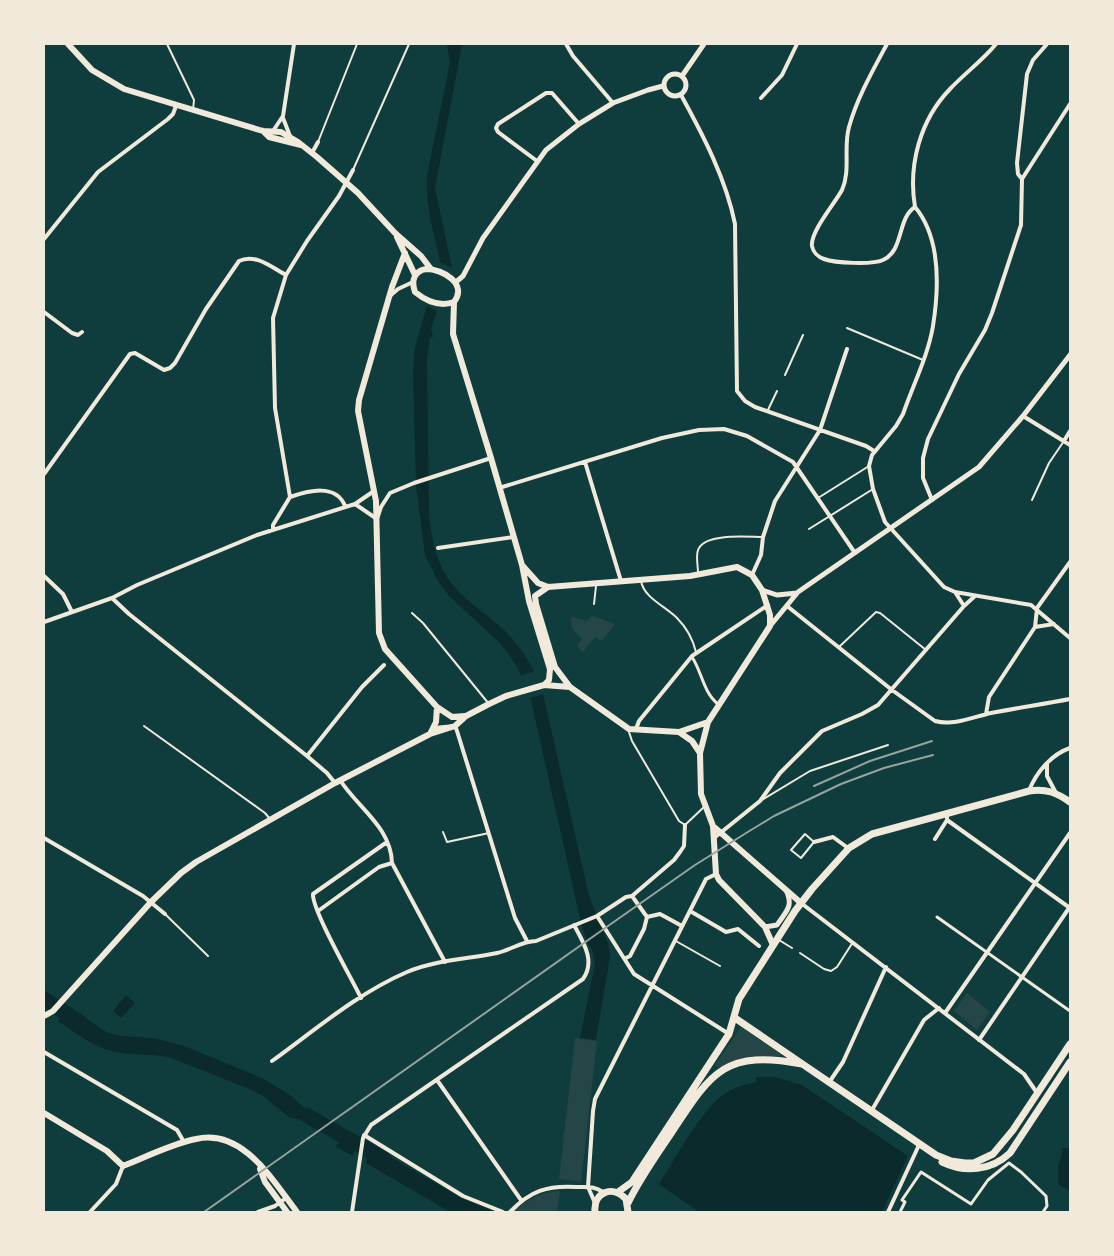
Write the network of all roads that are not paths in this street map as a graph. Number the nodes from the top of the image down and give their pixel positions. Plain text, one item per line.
1 (68, 44) edge
2 (167, 44) edge
3 (294, 44) edge
4 (357, 44) edge
5 (409, 44) edge
6 (566, 44) edge
7 (704, 44) edge
8 (797, 44) edge
9 (887, 44) edge
10 (996, 44) edge
11 (1047, 44) edge
12 (682, 76) junction
13 (663, 87) junction
14 (681, 95) junction
15 (761, 98) dead end
16 (613, 103) junction
17 (1071, 104) edge
18 (176, 106) junction
19 (193, 110) junction
20 (283, 117) junction
21 (579, 124) junction
22 (274, 130) junction
23 (265, 133) junction
24 (290, 136) junction
25 (318, 142) joint
26 (304, 146) junction
27 (312, 153) junction
28 (537, 161) junction
29 (353, 170) joint
30 (1022, 179) junction
31 (347, 183) junction
32 (915, 207) junction
33 (395, 233) junction
34 (44, 239) edge
35 (405, 253) junction
36 (431, 269) junction
37 (286, 275) junction
38 (415, 275) junction
39 (413, 282) junction
40 (456, 282) junction
41 (391, 295) junction
42 (454, 302) junction
43 (44, 312) edge
44 (847, 328) dead end
45 (82, 332) dead end
46 (803, 335) dead end
47 (847, 349) dead end
48 (1071, 355) edge
49 (923, 360) junction
50 (784, 375) dead end
51 (777, 391) dead end
52 (767, 412) junction
53 (1023, 416) junction
54 (820, 430) junction
55 (1071, 431) edge
56 (1064, 441) junction
57 (1071, 445) edge
58 (874, 451) junction
59 (491, 458) junction
60 (585, 462) junction
61 (796, 466) junction
62 (869, 466) junction
63 (44, 474) edge
64 (499, 488) junction
65 (873, 489) junction
66 (374, 491) junction
67 (290, 497) junction
68 (818, 498) junction
69 (932, 500) junction
70 (1032, 500) dead end
71 (354, 504) junction
72 (345, 506) junction
73 (830, 516) junction
74 (377, 519) junction
75 (891, 528) junction
76 (810, 529) dead end
77 (273, 530) junction
78 (513, 537) junction
79 (763, 537) junction
80 (438, 548) dead end
81 (855, 554) junction
82 (1071, 562) edge
83 (522, 566) junction
84 (698, 575) junction
85 (752, 575) junction
86 (44, 576) edge
87 (640, 580) junction
88 (621, 581) junction
89 (596, 584) junction
90 (548, 587) junction
91 (762, 590) junction
92 (798, 592) junction
93 (955, 592) junction
94 (975, 596) junction
95 (111, 598) junction
96 (532, 603) junction
97 (594, 604) dead end
98 (768, 604) junction
99 (787, 606) junction
100 (964, 606) junction
101 (1037, 608) junction
102 (72, 612) junction
103 (412, 614) dead end
104 (44, 622) edge
105 (1054, 624) junction
106 (770, 626) junction
107 (1035, 627) junction
108 (1071, 638) edge
109 (839, 647) junction
110 (926, 650) junction
111 (696, 652) junction
112 (692, 656) junction
113 (384, 665) dead end
114 (544, 685) junction
115 (570, 687) junction
116 (892, 690) junction
117 (1071, 699) edge
118 (489, 704) junction
119 (718, 704) junction
120 (437, 707) junction
121 (986, 714) junction
122 (466, 716) junction
123 (708, 722) junction
124 (144, 726) dead end
125 (455, 726) junction
126 (632, 729) junction
127 (432, 731) junction
128 (679, 732) junction
129 (888, 746) dead end
130 (1071, 748) edge
131 (700, 753) junction
132 (307, 756) junction
133 (1047, 764) junction
134 (337, 782) junction
135 (1029, 791) junction
136 (1057, 793) junction
137 (760, 801) junction
138 (1071, 802) edge
139 (705, 806) junction
140 (947, 817) junction
141 (270, 819) junction
142 (685, 825) junction
143 (713, 826) junction
144 (443, 832) dead end
145 (489, 833) junction
146 (722, 833) junction
147 (1071, 833) edge
148 (44, 838) edge
149 (714, 838) junction
150 (934, 839) dead end
151 (387, 842) junction
152 (814, 842) junction
153 (852, 846) junction
154 (392, 863) junction
155 (716, 874) junction
156 (1035, 884) junction
157 (785, 889) junction
158 (632, 896) junction
159 (151, 902) junction
160 (801, 903) junction
161 (1070, 908) edge
162 (318, 911) junction
163 (690, 911) junction
164 (165, 914) joint
165 (597, 916) junction
166 (647, 917) junction
167 (937, 917) dead end
168 (577, 924) junction
169 (682, 926) junction
170 (765, 927) junction
171 (527, 940) junction
172 (674, 940) junction
173 (775, 942) junction
174 (853, 942) junction
175 (759, 946) dead end
176 (792, 948) dead end
177 (800, 953) dead end
178 (987, 953) junction
179 (208, 956) dead end
180 (626, 958) junction
181 (445, 962) junction
182 (720, 966) dead end
183 (886, 967) junction
184 (1021, 977) junction
185 (651, 984) junction
186 (361, 998) junction
187 (939, 1008) junction
188 (1071, 1011) edge
189 (945, 1013) junction
190 (45, 1016) edge
191 (735, 1018) junction
192 (729, 1034) junction
193 (979, 1040) junction
194 (1071, 1044) edge
195 (44, 1052) edge
196 (272, 1061) dead end
197 (1071, 1062) edge
198 (804, 1065) junction
199 (437, 1080) junction
200 (830, 1082) junction
201 (1037, 1093) junction
202 (872, 1110) junction
203 (44, 1113) edge
204 (363, 1136) junction
205 (184, 1142) junction
206 (920, 1144) junction
207 (993, 1154) junction
208 (994, 1163) junction
209 (123, 1166) junction
210 (588, 1187) junction
211 (618, 1192) junction
212 (604, 1193) junction
213 (521, 1200) junction
214 (283, 1201) junction
215 (595, 1203) junction
216 (628, 1203) junction
217 (90, 1212) edge
218 (258, 1212) edge
219 (287, 1212) edge
220 (297, 1212) edge
221 (352, 1212) edge
222 (503, 1212) edge
223 (510, 1212) edge
224 (595, 1212) edge
225 (628, 1212) edge
226 (888, 1212) edge
227 (900, 1212) edge
228 (1043, 1212) edge

1 - 18 main road
2 - 19 lane
3 - 20 street
4 - 25 lane
5 - 29 lane
6 - 16 street
7 - 12 street
8 - 15 street
9 - 32 street
10 - 32 street
11 - 30 street
12 - 13 street
12 - 14 street
13 - 14 street
13 - 16 street
14 - 52 street
16 - 21 street
17 - 30 street
18 - 19 main road
18 - 34 street
19 - 23 main road
20 - 22 street
20 - 24 street
21 - 28 street
21 - 28 street
22 - 23 main road
22 - 24 main road
23 - 26 main road
24 - 26 main road
25 - 27 street
26 - 27 main road
27 - 31 main road
28 - 40 street
29 - 31 street
30 - 69 street
31 - 33 main road
31 - 37 street
32 - 49 street
33 - 35 main road
33 - 36 main road
35 - 38 main road
35 - 41 main road
36 - 38 main road
36 - 40 main road
37 - 63 street
37 - 67 street
38 - 39 main road
39 - 41 street
39 - 42 main road
40 - 42 main road
41 - 66 main road
42 - 59 main road
43 - 45 street
44 - 49 lane
46 - 50 lane
47 - 54 street
48 - 53 street
49 - 58 street
51 - 52 lane
52 - 54 street
53 - 56 street
53 - 69 street
54 - 58 street
54 - 61 street
55 - 56 street
56 - 57 street
56 - 70 lane
58 - 62 street
59 - 64 main road
59 - 74 street
60 - 61 street
60 - 64 street
60 - 88 street
61 - 68 street
61 - 79 street
62 - 65 street
62 - 68 lane
64 - 78 main road
65 - 73 lane
65 - 75 street
66 - 71 street
66 - 74 main road
67 - 72 street
67 - 77 street
68 - 73 street
69 - 75 street
71 - 72 street
71 - 74 street
72 - 77 street
73 - 76 lane
73 - 81 street
74 - 120 main road
75 - 81 street
75 - 93 street
77 - 95 street
78 - 80 street
78 - 83 main road
79 - 84 lane
79 - 85 street
81 - 92 street
82 - 101 street
83 - 90 main road
83 - 96 main road
84 - 85 main road
84 - 87 main road
85 - 91 main road
86 - 102 street
87 - 88 main road
87 - 111 lane
88 - 89 main road
89 - 90 main road
89 - 97 lane
90 - 96 main road
91 - 92 street
91 - 98 main road
92 - 99 street
93 - 94 street
93 - 100 street
94 - 100 street
94 - 101 street
95 - 102 street
95 - 132 street
96 - 114 main road
96 - 115 main road
98 - 106 main road
98 - 111 street
99 - 106 street
99 - 109 street
100 - 110 street
101 - 105 street
101 - 107 street
102 - 104 street
103 - 118 lane
105 - 107 street
105 - 108 street
106 - 119 main road
107 - 121 street
109 - 110 lane
109 - 116 street
110 - 116 street
111 - 112 street
112 - 119 street
112 - 126 street
113 - 132 street
114 - 115 main road
114 - 118 main road
115 - 126 main road
116 - 121 street
116 - 137 street
117 - 121 street
118 - 122 main road
119 - 123 main road
120 - 122 main road
120 - 127 main road
122 - 125 main road
123 - 128 main road
123 - 131 main road
124 - 141 lane
125 - 127 main road
125 - 145 street
126 - 128 main road
126 - 142 lane
127 - 134 main road
128 - 131 main road
129 - 137 lane
130 - 133 street
131 - 139 main road
132 - 134 street
133 - 135 street
133 - 136 street
134 - 141 main road
134 - 151 street
135 - 136 main road
135 - 140 main road
136 - 138 main road
137 - 146 street
139 - 142 lane
139 - 143 main road
140 - 150 street
140 - 153 main road
140 - 156 street
141 - 159 main road
142 - 158 street
143 - 146 main road
143 - 149 main road
144 - 145 lane
145 - 171 street
146 - 149 street
146 - 157 main road
147 - 156 street
148 - 159 street
149 - 155 main road
151 - 154 street
151 - 162 street
152 - 152 lane
152 - 153 street
153 - 160 main road
154 - 162 street
154 - 181 street
155 - 163 street
155 - 170 main road
156 - 161 street
156 - 178 street
157 - 160 main road
157 - 170 street
158 - 165 street
158 - 166 street
159 - 164 street
159 - 190 main road
160 - 173 main road
160 - 174 street
161 - 184 street
162 - 186 street
163 - 169 street
163 - 175 street
164 - 179 lane
165 - 168 street
165 - 180 street
166 - 169 street
166 - 180 street
167 - 178 street
168 - 171 street
168 - 199 street
169 - 172 street
170 - 173 main road
171 - 181 street
172 - 182 lane
172 - 185 street
173 - 176 lane
173 - 191 main road
174 - 177 lane
174 - 183 street
178 - 184 street
178 - 189 street
180 - 185 street
181 - 186 street
183 - 187 street
183 - 200 street
184 - 188 street
184 - 193 street
185 - 192 street
185 - 210 street
186 - 196 street
187 - 189 street
187 - 202 street
189 - 193 street
191 - 192 main road
191 - 198 main road
192 - 211 main road
193 - 201 street
194 - 201 main road
195 - 205 street
197 - 208 main road
198 - 200 main road
198 - 216 main road
199 - 204 street
199 - 213 street
200 - 202 main road
201 - 207 main road
202 - 206 main road
203 - 209 main road
204 - 221 street
204 - 222 street
205 - 209 main road
205 - 214 main road
206 - 207 main road
206 - 208 main road
206 - 226 street
207 - 208 lane
209 - 217 street
210 - 212 street
210 - 213 street
210 - 215 street
211 - 212 main road
211 - 216 main road
212 - 215 main road
213 - 223 street
214 - 218 street
214 - 219 main road
214 - 220 main road
215 - 224 main road
216 - 225 main road
227 - 228 street

